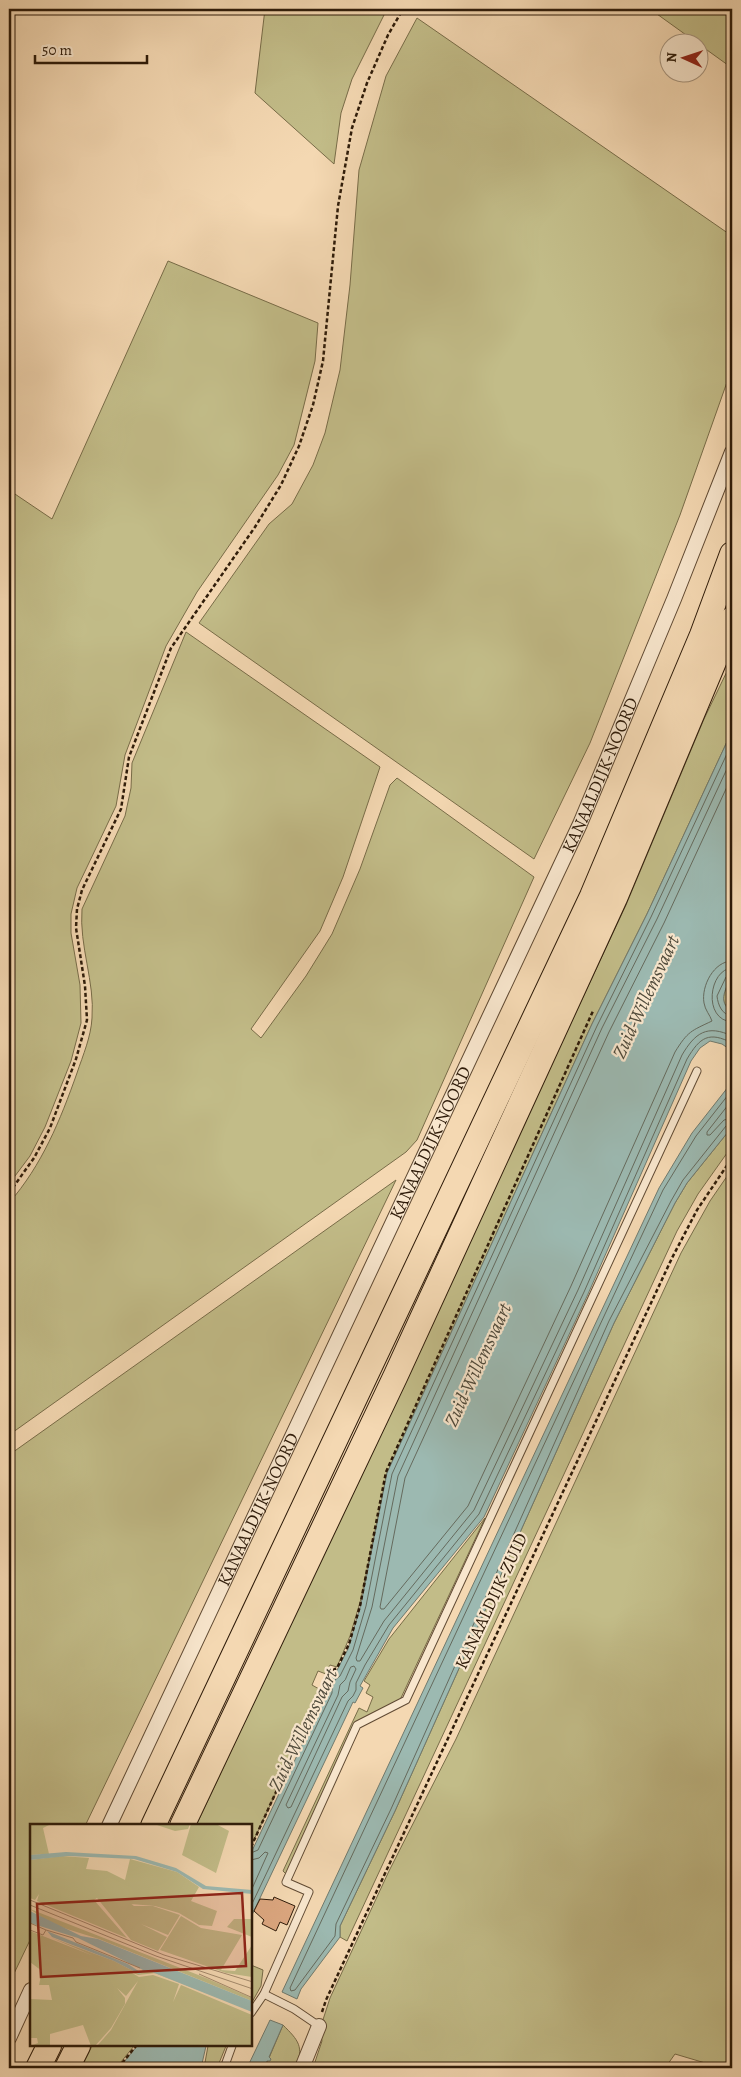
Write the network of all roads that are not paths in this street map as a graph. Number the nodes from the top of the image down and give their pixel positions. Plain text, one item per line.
1 (732, 452) edge
2 (732, 554) edge
3 (732, 619) edge
4 (697, 1071) dead end
5 (110, 1824) edge
6 (154, 1824) edge
7 (183, 1824) edge
8 (30, 1992) edge
9 (264, 1994) junction
10 (252, 2012) edge
11 (319, 2026) joint
12 (9, 2038) edge
13 (48, 2047) edge
14 (78, 2047) edge
15 (232, 2047) edge
16 (38, 2068) edge
17 (67, 2068) edge
18 (224, 2068) edge
19 (302, 2068) edge

1 - 5 street, KANAALDIJK-NOORD
2 - 6 highway
3 - 7 highway
4 - 9 lane
8 - 12 street
9 - 10 lane
9 - 11 lane
11 - 19 street
13 - 16 highway
14 - 17 highway
15 - 18 lane

